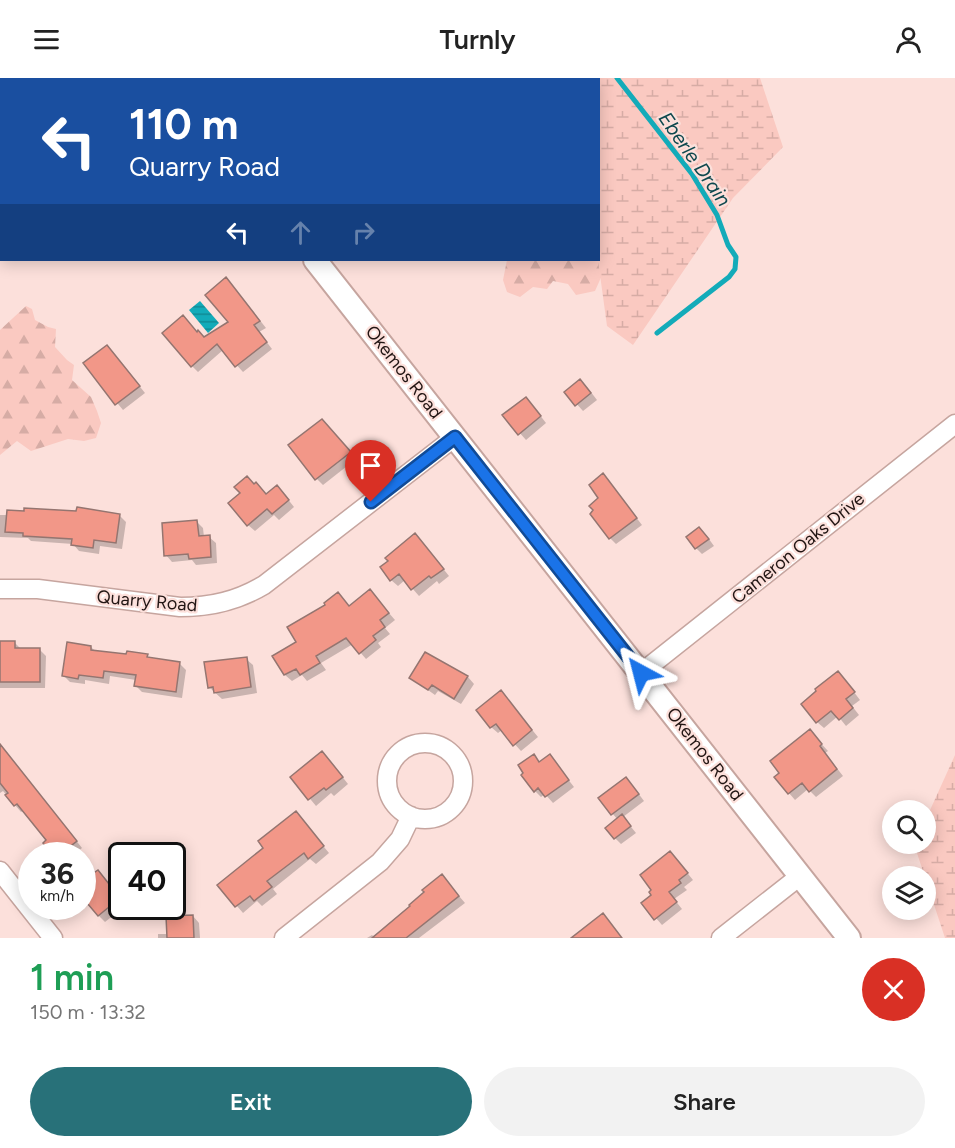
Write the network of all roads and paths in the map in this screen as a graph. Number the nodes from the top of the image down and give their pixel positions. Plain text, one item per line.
1 (316, 261) edge
2 (955, 424) edge
3 (455, 437) junction
4 (0, 589) edge
5 (641, 673) junction
6 (411, 816) junction
7 (0, 871) edge
8 (800, 876) junction
9 (53, 938) edge
10 (284, 938) edge
11 (721, 938) edge
12 (849, 938) edge

1 - 3 street, Okemos Road
2 - 5 street, Cameron Oaks Drive
3 - 4 street, Quarry Road
3 - 5 street, Okemos Road
5 - 8 street, Okemos Road
6 - 6 street
6 - 10 street
7 - 9 street
8 - 11 street
8 - 12 street, Okemos Road

